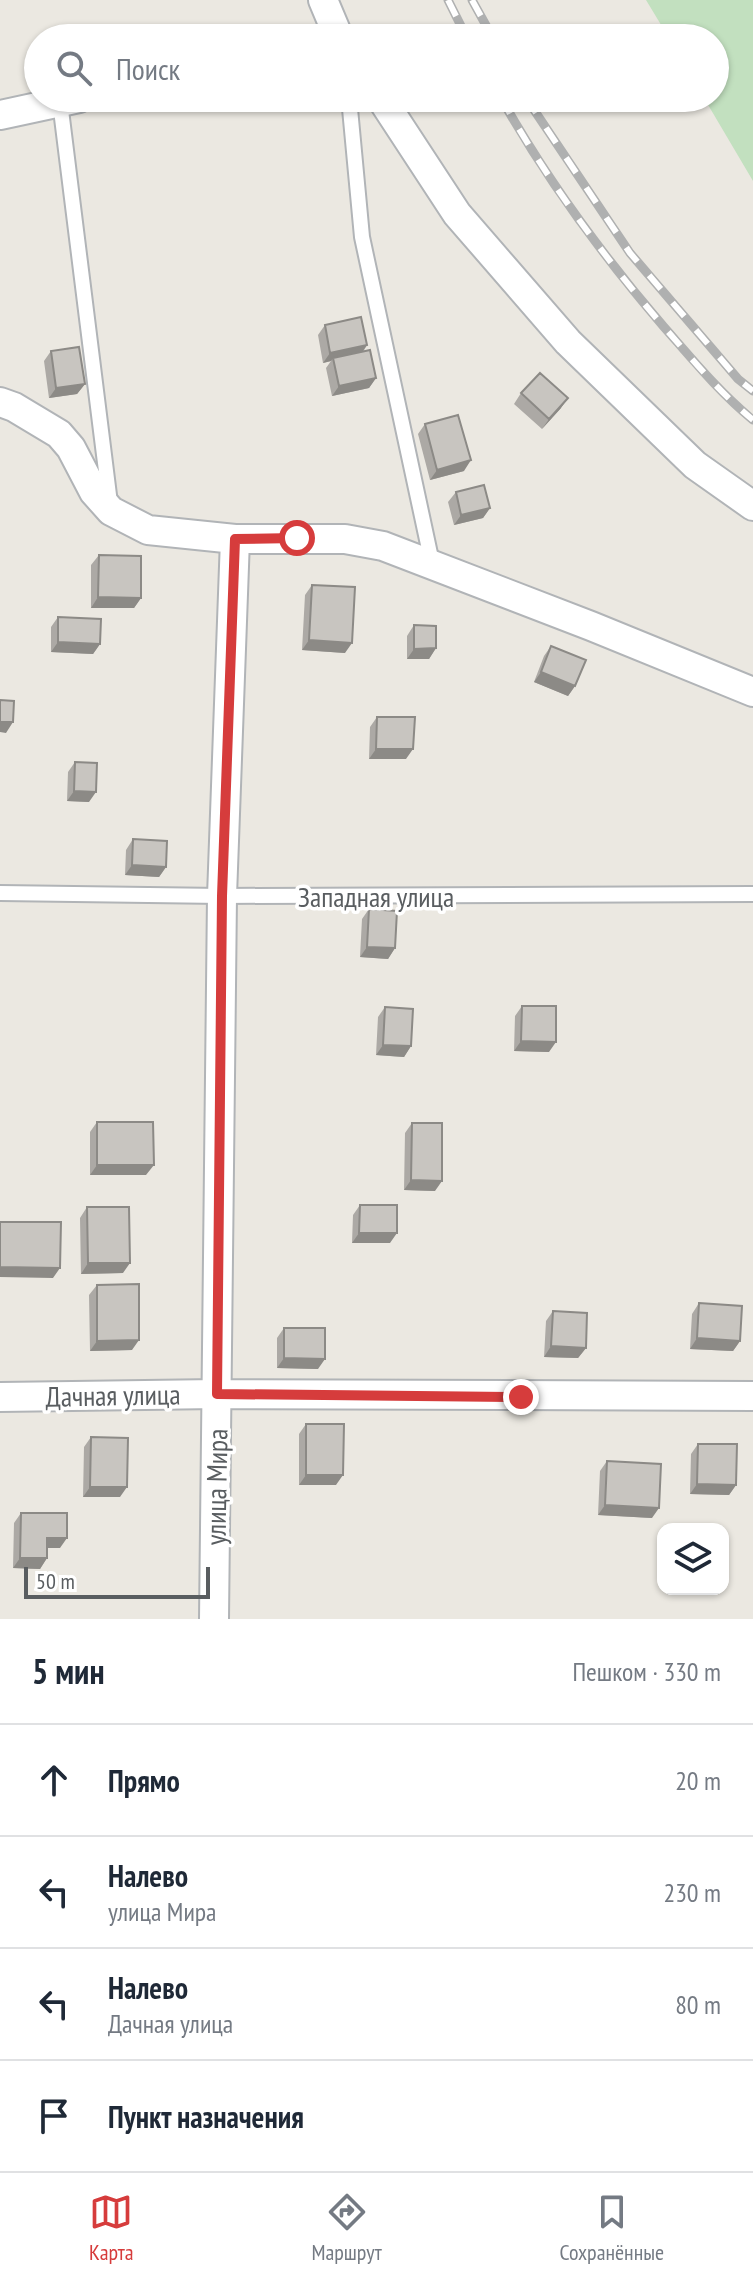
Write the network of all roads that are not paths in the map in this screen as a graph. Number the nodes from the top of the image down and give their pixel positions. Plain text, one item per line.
1 (323, 0) edge
2 (333, 24) edge
3 (24, 110) edge
4 (70, 112) edge
5 (350, 112) edge
6 (390, 112) edge
7 (0, 115) edge
8 (0, 402) edge
9 (753, 506) edge
10 (111, 511) junction
11 (235, 539) junction
12 (432, 563) junction
13 (753, 692) edge
14 (0, 893) edge
15 (753, 894) edge
16 (222, 896) junction
17 (217, 1394) junction
18 (753, 1396) edge
19 (0, 1397) edge
20 (214, 1619) edge

1 - 2 street
3 - 7 street
4 - 10 lane
5 - 12 lane
6 - 9 street
8 - 10 street
10 - 11 street
11 - 12 street
11 - 16 street, улица Мира
12 - 13 street
14 - 16 lane, Западная улица
15 - 16 lane, Западная улица
16 - 17 street, улица Мира
17 - 18 street, Дачная улица
17 - 19 street, Дачная улица
17 - 20 street, улица Мира

